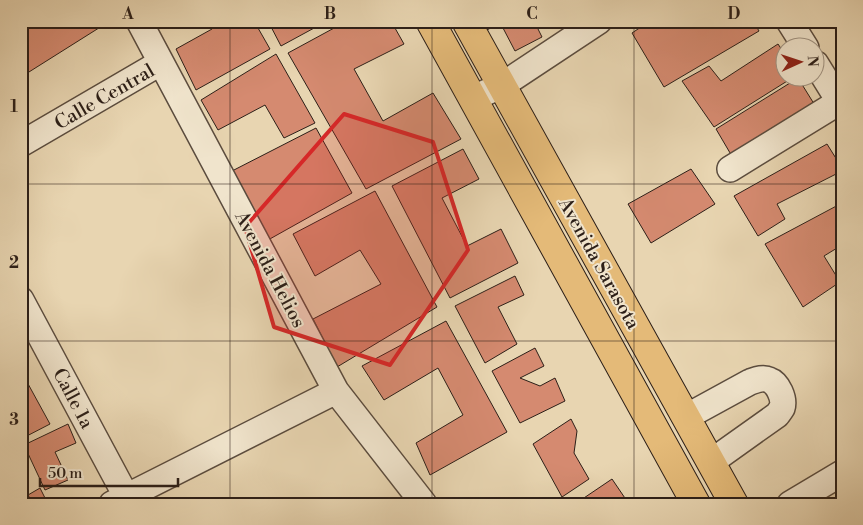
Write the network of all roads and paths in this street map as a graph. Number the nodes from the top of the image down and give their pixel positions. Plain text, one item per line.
1 (139, 21) edge
2 (430, 21) edge
3 (466, 21) edge
4 (599, 21) edge
5 (790, 21) edge
6 (800, 38) edge
7 (160, 63) junction
8 (826, 81) edge
9 (501, 86) junction
10 (473, 98) junction
11 (840, 104) edge
12 (21, 144) edge
13 (730, 169) dead end
14 (21, 300) edge
15 (336, 391) junction
16 (686, 417) junction
17 (711, 462) junction
18 (842, 473) edge
19 (119, 500) edge
20 (424, 504) edge
21 (696, 504) edge
22 (734, 504) edge
23 (790, 504) edge

1 - 7 street, Avenida Helios
2 - 10 main road, Avenida Sarasota
3 - 9 main road, Avenida Sarasota
4 - 9 street
5 - 6 street
7 - 12 street, Calle Central
7 - 15 street, Avenida Helios
8 - 11 street
9 - 10 street
9 - 16 main road, Avenida Sarasota
10 - 21 main road, Avenida Sarasota
11 - 13 street
14 - 19 street, Calle 1a
15 - 19 street
15 - 20 street, Avenida Helios
16 - 17 main road, Avenida Sarasota
16 - 17 street
17 - 22 main road, Avenida Sarasota
18 - 23 street

